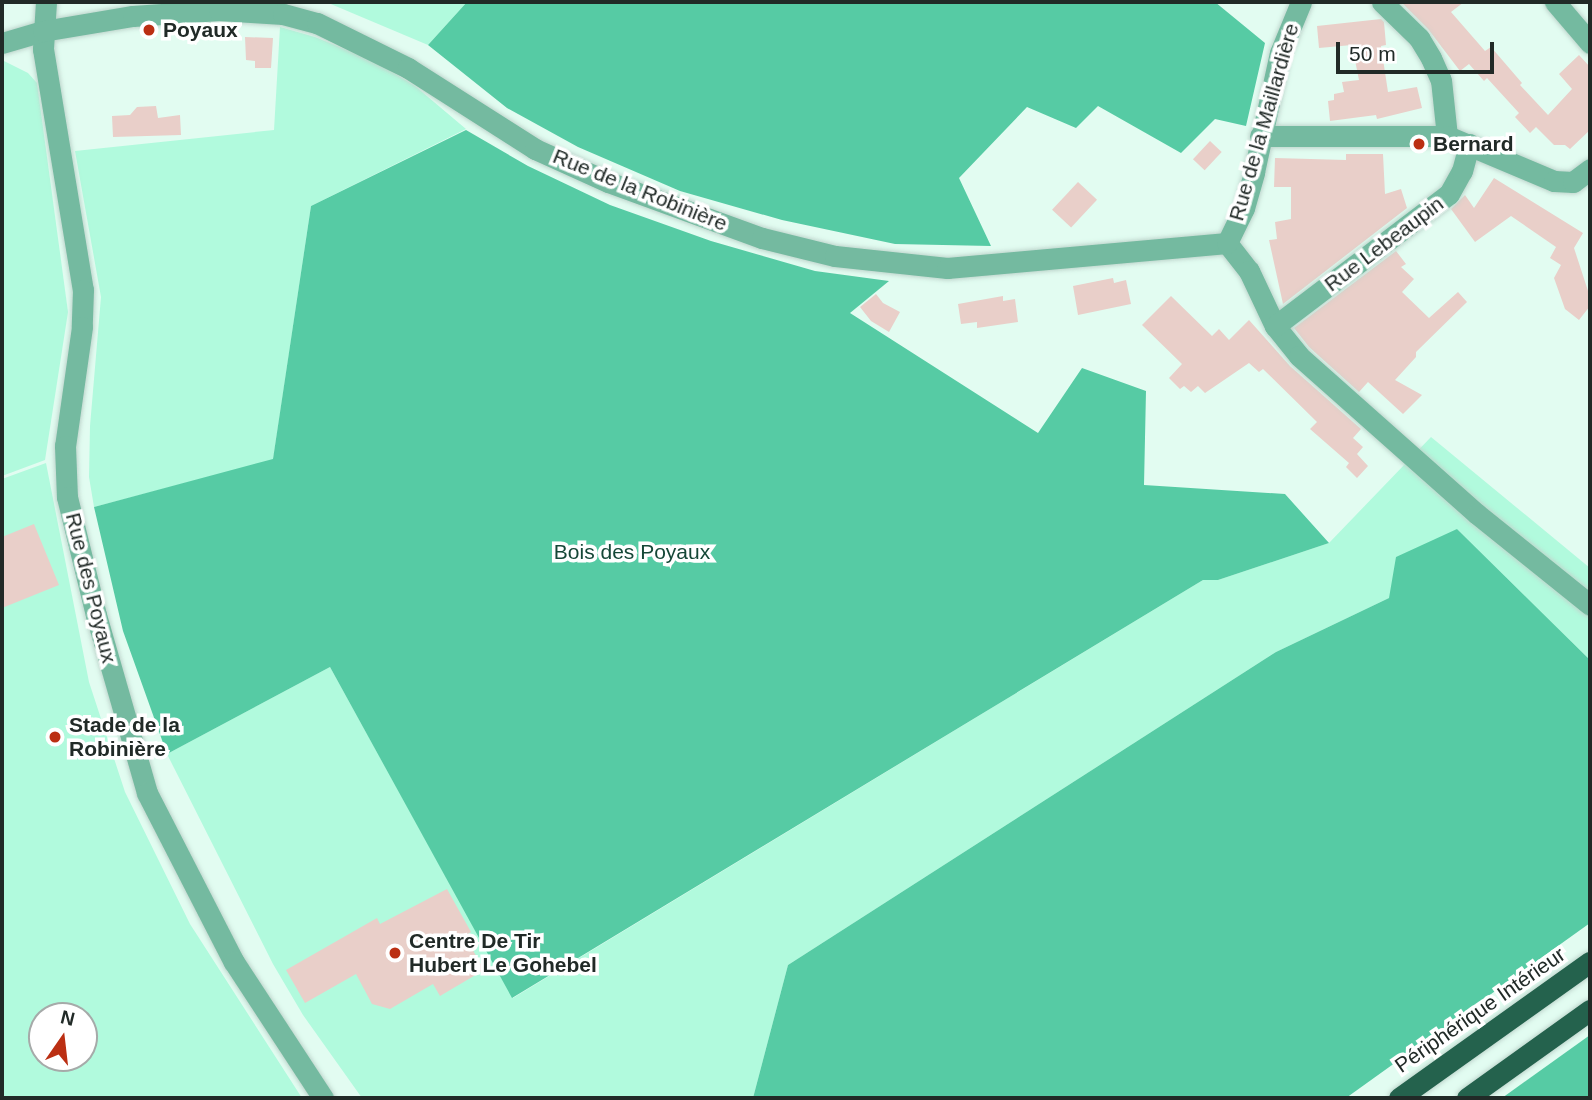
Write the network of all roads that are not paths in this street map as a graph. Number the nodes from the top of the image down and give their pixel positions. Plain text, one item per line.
1 (46, 2) edge
2 (1301, 2) edge
3 (1382, 2) edge
4 (1555, 2) edge
5 (43, 31) junction
6 (2, 43) edge
7 (1590, 43) edge
8 (1260, 136) junction
9 (1447, 136) junction
10 (1469, 144) junction
11 (1590, 169) edge
12 (1227, 243) junction
13 (1275, 326) junction
14 (1590, 605) edge
15 (1590, 962) edge
16 (1590, 1010) edge
17 (323, 1098) edge
18 (1399, 1098) edge
19 (1467, 1098) edge

1 - 5 street, Rue des Poyaux
2 - 8 street, Rue de la Maillardière
3 - 9 street
4 - 7 street
5 - 6 street, Rue de la Robinière
5 - 12 street, Rue de la Robinière
5 - 17 street, Rue des Poyaux
8 - 9 street
8 - 12 street, Rue de la Maillardière
9 - 10 street
10 - 11 street
10 - 13 street, Rue Lebeaupin
12 - 13 street
13 - 14 street
15 - 18 highway, Périphérique Intérieur
16 - 19 highway

